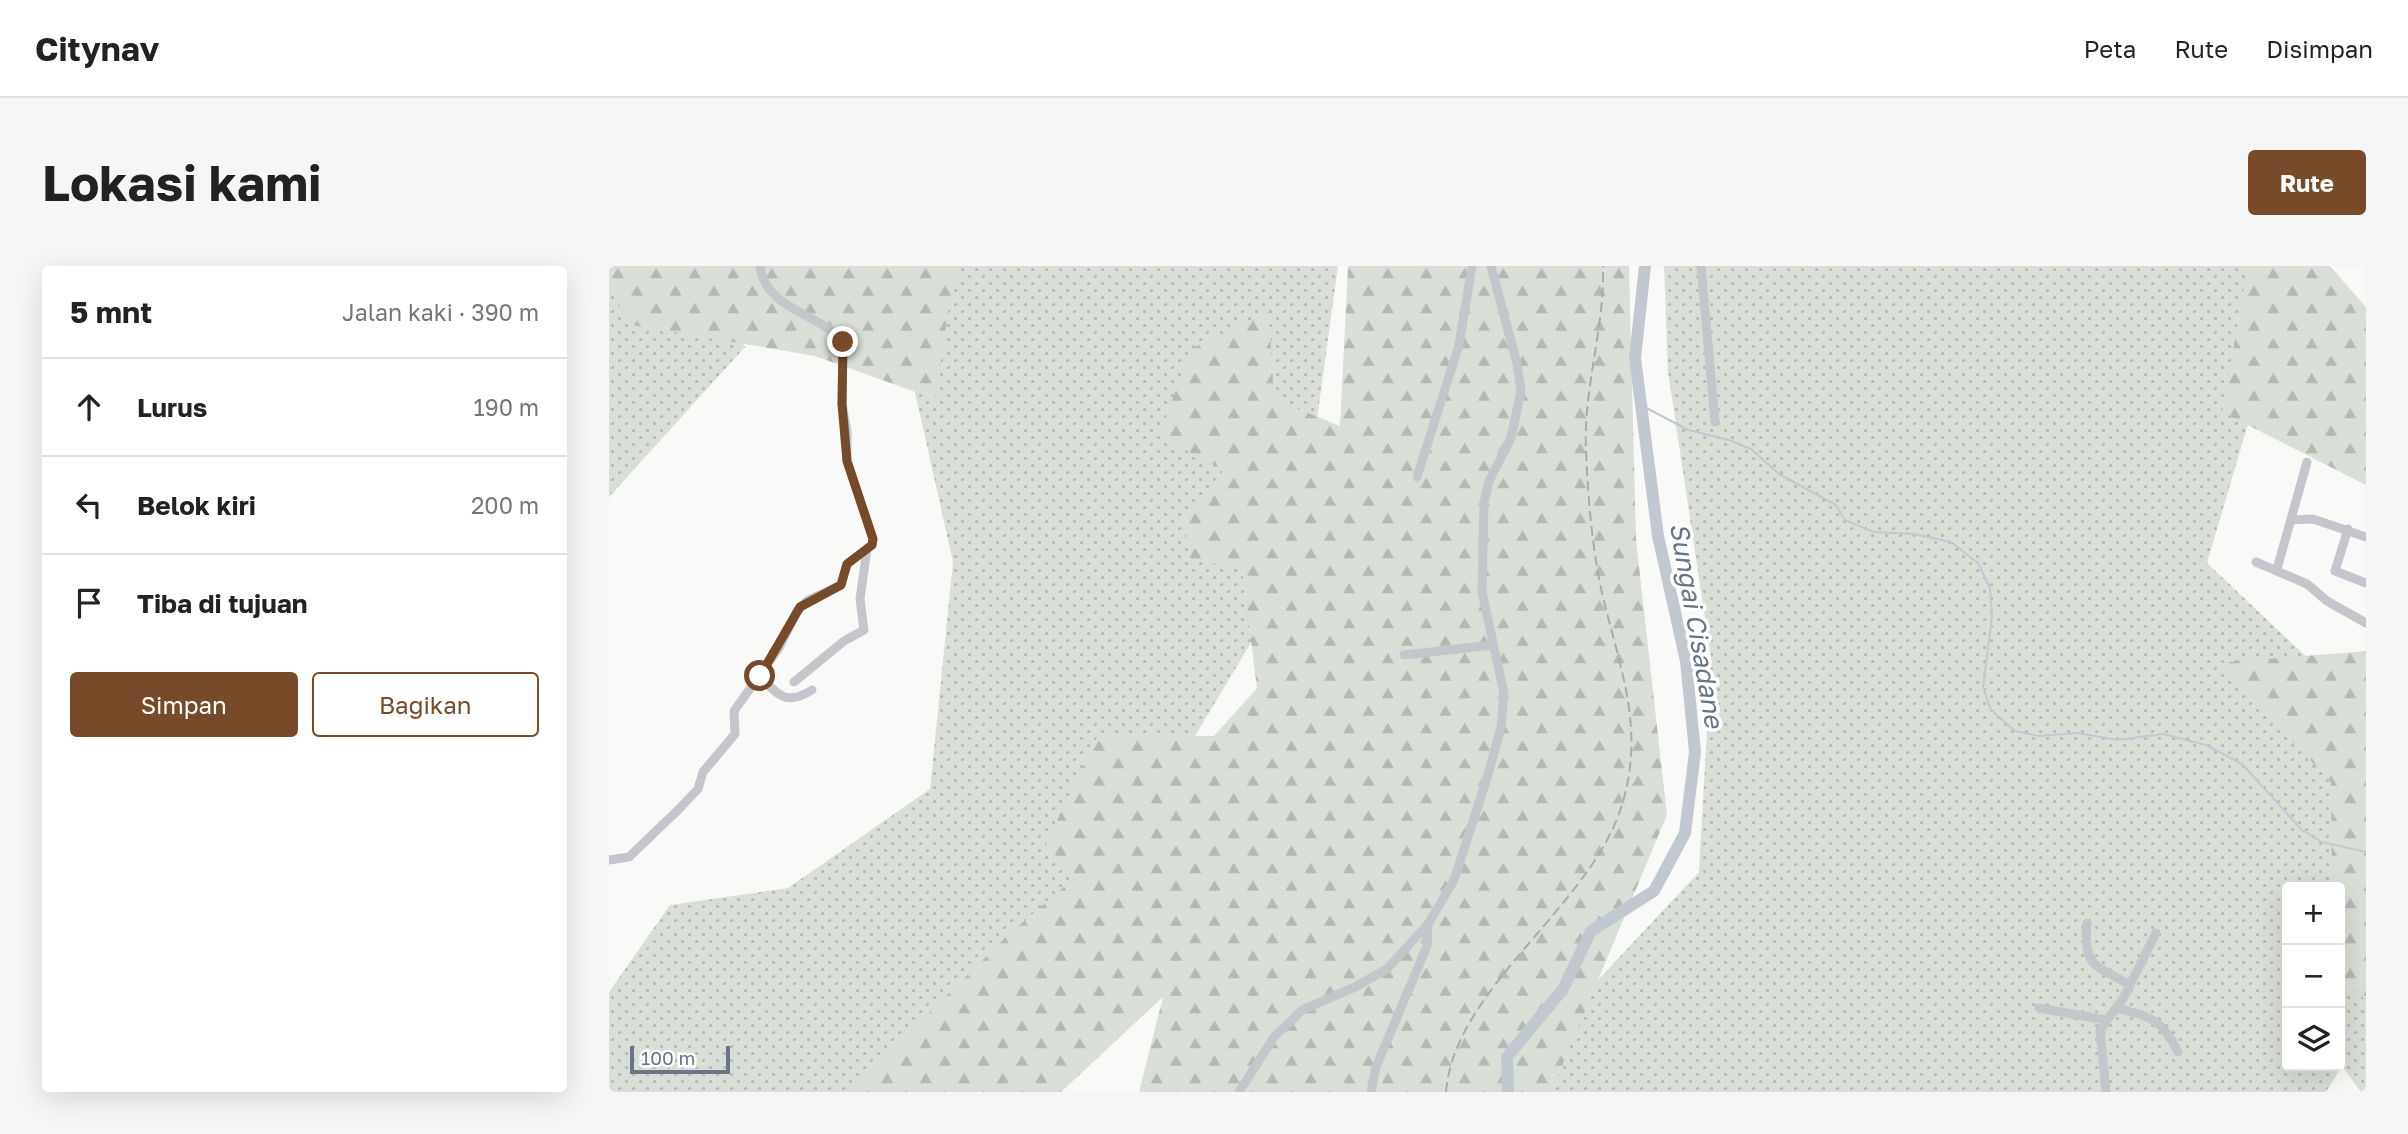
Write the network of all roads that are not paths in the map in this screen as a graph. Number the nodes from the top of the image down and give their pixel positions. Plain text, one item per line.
1 (760, 266) edge
2 (1472, 266) edge
3 (1490, 266) edge
4 (1701, 266) edge
5 (1715, 422) dead end
6 (2307, 462) dead end
7 (1417, 477) dead end
8 (2292, 520) junction
9 (2348, 529) junction
10 (2366, 537) edge
11 (867, 549) junction
12 (2256, 562) dead end
13 (2277, 569) junction
14 (2366, 583) edge
15 (2366, 623) edge
16 (1492, 645) junction
17 (1404, 655) dead end
18 (760, 676) junction
19 (794, 682) dead end
20 (812, 690) dead end
21 (609, 860) edge
22 (2088, 923) dead end
23 (1428, 924) junction
24 (2156, 933) dead end
25 (2130, 985) junction
26 (2039, 1008) dead end
27 (2117, 1008) junction
28 (2106, 1020) junction
29 (2178, 1052) dead end
30 (1239, 1092) edge
31 (1371, 1092) edge
32 (2106, 1092) edge

1 - 11 street
2 - 7 street
3 - 16 street
4 - 5 street
6 - 8 street
8 - 9 street
8 - 13 street
9 - 10 street
9 - 14 street
11 - 18 street
11 - 19 street
12 - 13 street
13 - 15 street
16 - 17 street
16 - 23 street
18 - 20 street
18 - 21 street
22 - 25 street
23 - 30 street
23 - 31 street
24 - 25 street
25 - 27 street
26 - 28 street
27 - 28 street
27 - 29 street
28 - 32 street

